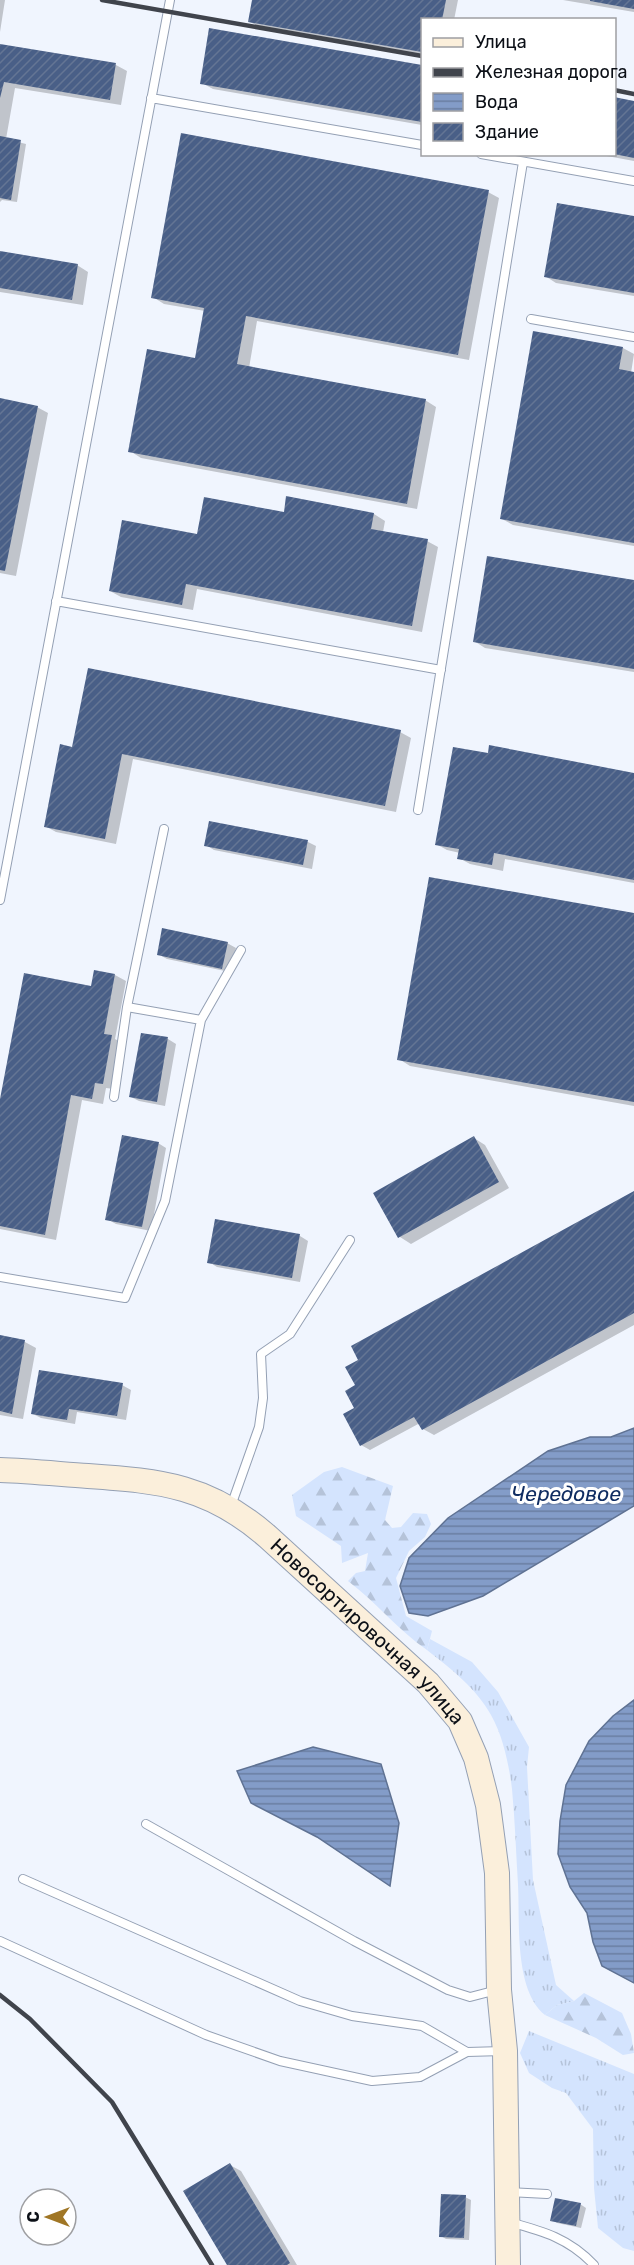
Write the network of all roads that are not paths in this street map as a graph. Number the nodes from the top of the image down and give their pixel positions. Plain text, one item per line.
1 (170, 0) edge
2 (152, 99) junction
3 (421, 145) edge
4 (492, 156) edge
5 (523, 162) junction
6 (634, 181) edge
7 (531, 319) dead end
8 (634, 337) edge
9 (56, 601) junction
10 (441, 670) junction
11 (418, 810) dead end
12 (164, 829) dead end
13 (0, 900) edge
14 (241, 950) dead end
15 (127, 1007) junction
16 (201, 1020) junction
17 (114, 1097) dead end
18 (350, 1240) dead end
19 (0, 1277) edge
20 (5, 1470) edge
21 (230, 1509) junction
22 (146, 1824) dead end
23 (23, 1879) dead end
24 (0, 1941) edge
25 (499, 1990) junction
26 (505, 2051) junction
27 (467, 2052) junction
28 (507, 2192) junction
29 (547, 2194) dead end
30 (508, 2222) junction
31 (508, 2265) edge
32 (594, 2265) edge

1 - 2 lane
2 - 3 lane
2 - 9 lane
4 - 5 lane
5 - 6 lane
5 - 10 lane
7 - 8 lane
9 - 10 lane
9 - 13 lane
10 - 11 lane
12 - 15 lane
14 - 16 lane
15 - 16 lane
15 - 17 lane
16 - 19 lane
18 - 21 lane
20 - 21 main road, Новосортировочная улица
21 - 25 main road, Новосортировочная улица
22 - 25 lane
23 - 27 lane
24 - 27 lane
25 - 26 main road, Новосортировочная улица
26 - 27 lane
26 - 28 main road, Новосортировочная улица
28 - 29 lane
28 - 30 main road, Новосортировочная улица
30 - 31 main road, Новосортировочная улица
30 - 32 lane

